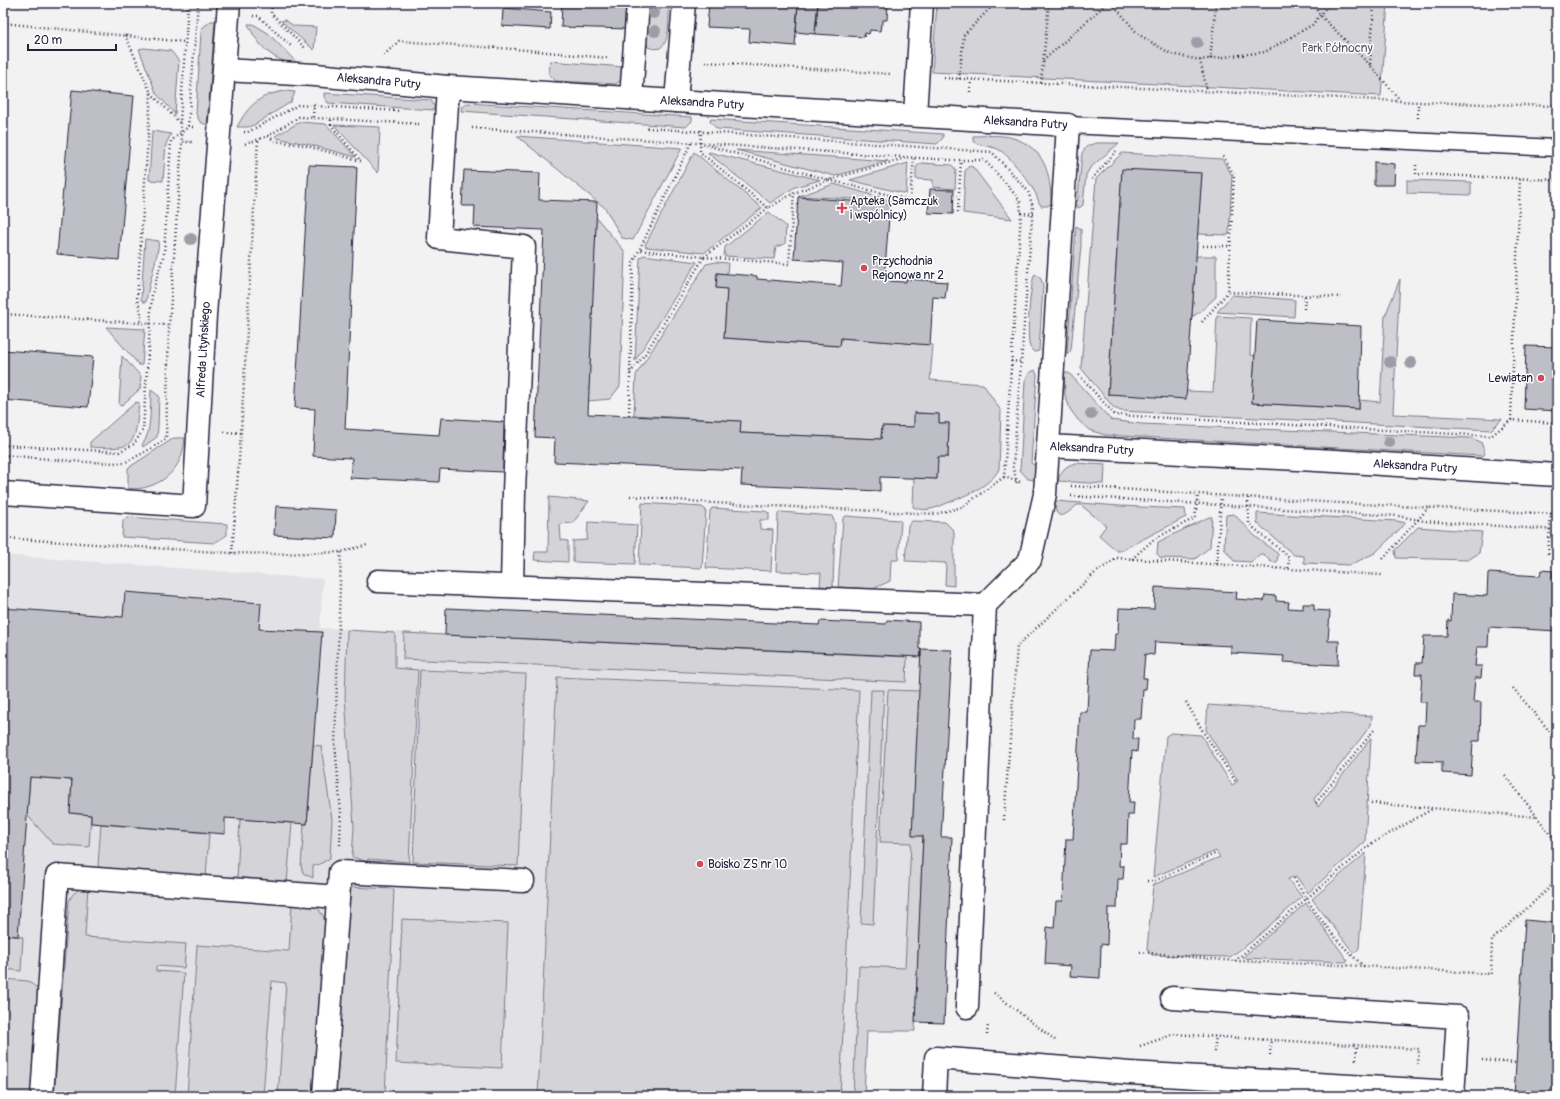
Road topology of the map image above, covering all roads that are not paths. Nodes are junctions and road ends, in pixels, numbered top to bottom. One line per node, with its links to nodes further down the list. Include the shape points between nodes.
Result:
1 (638, 3): 7 (street)
2 (684, 3): 8 (street)
3 (922, 3): 9 (street)
4 (228, 10): 5 (street, Alfreda Lityńskiego)
5 (224, 70): 6 (street, Aleksandra Putry); 14 (street, Alfreda Lityńskiego, via 205,315 194,506)
6 (448, 87): 7 (street, Aleksandra Putry); 16 (street, via 440,238 524,247)
7 (631, 98): 8 (street, Aleksandra Putry)
8 (676, 101): 9 (street, Aleksandra Putry)
9 (915, 115): 10 (street, Aleksandra Putry)
10 (1068, 125): 11 (lane); 12 (street, Aleksandra Putry)
11 (1557, 148)
12 (1048, 446): 13 (street, Aleksandra Putry); 17 (street, via 1045,489 1030,560)
13 (1557, 475)
14 (3, 493)
15 (378, 581): 16 (street)
16 (512, 586): 17 (street)
17 (985, 605): 21 (street)
18 (523, 881): 19 (street, via 340,872)
19 (338, 897): 23 (street, via 57,876); 24 (street)
20 (1172, 998): 22 (street, via 1458,1017)
21 (967, 1007)
22 (1453, 1094): 25 (street, via 936,1058)
23 (42, 1096)
24 (324, 1096)
25 (934, 1096)

